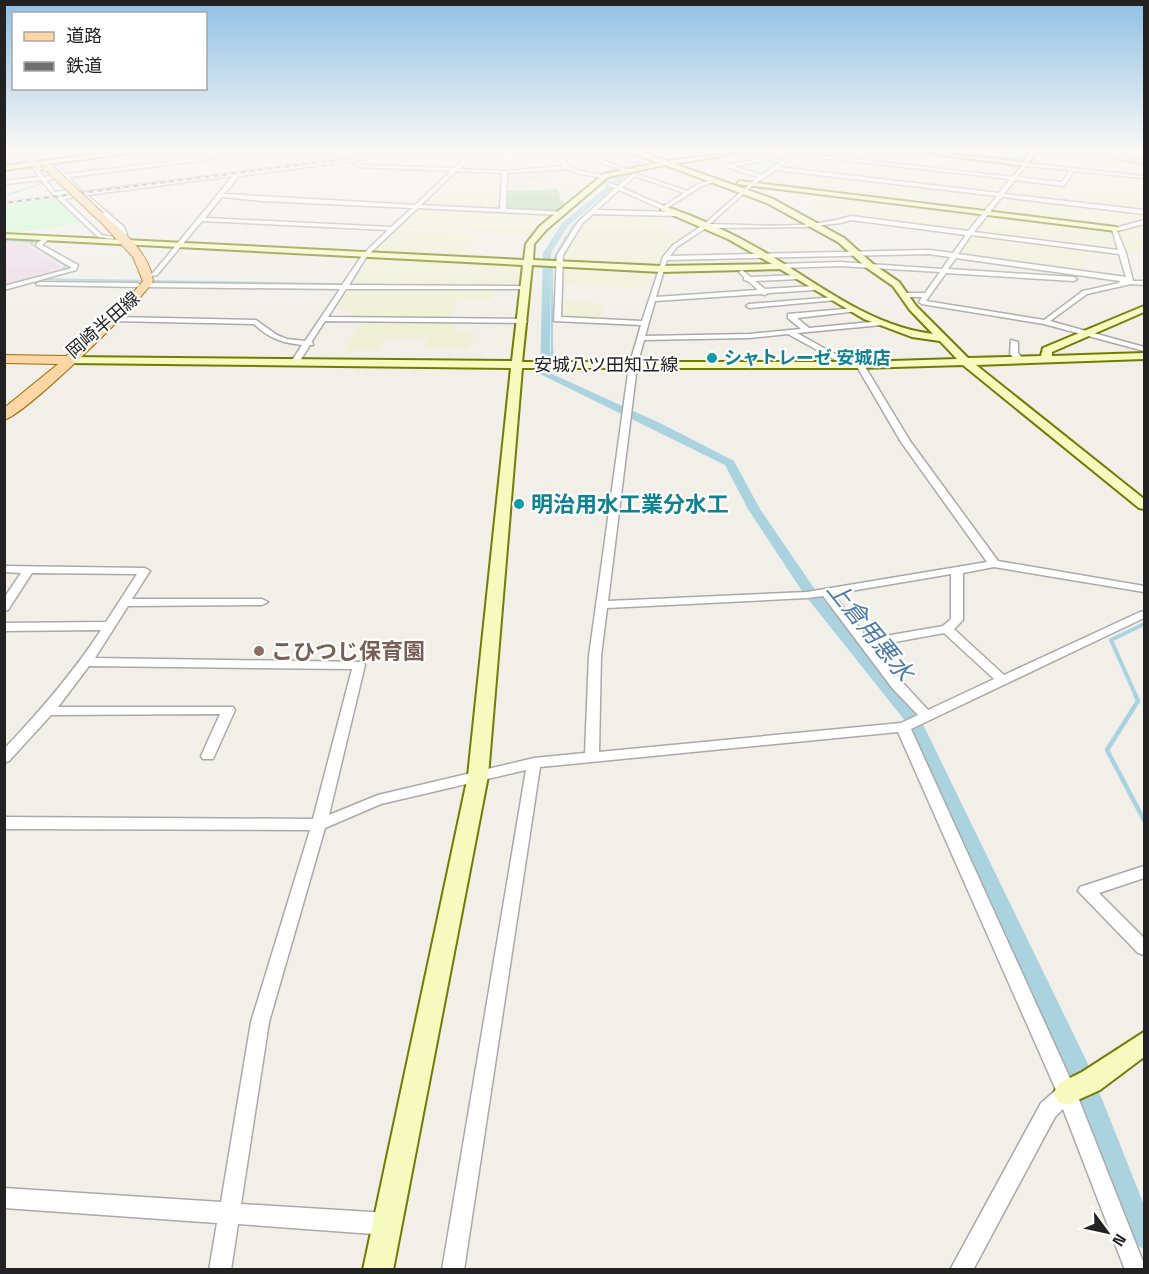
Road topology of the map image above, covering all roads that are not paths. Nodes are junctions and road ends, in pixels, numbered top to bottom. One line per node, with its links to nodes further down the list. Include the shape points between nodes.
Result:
1 (71, 208): 30 (street, via 100,236)
2 (88, 208): 30 (main road, 岡崎半田線)
3 (100, 208): 30 (street, via 122,228 124,235)
4 (210, 208): 21 (street)
5 (415, 208): 25 (street)
6 (459, 208): 15 (street)
7 (569, 208): 18 (street)
8 (594, 208): 16 (street)
9 (665, 208): 20 (street)
10 (725, 208): 24 (street)
11 (787, 208): 23 (street)
12 (943, 208): 19 (street)
13 (990, 208): 19 (street)
14 (1114, 208): 17 (street)
15 (503, 210): 18 (street)
16 (592, 212): 20 (street); 39 (street, via 570,238)
17 (1144, 212)
18 (561, 213): 38 (street, via 534,236 530,244)
19 (986, 213): 26 (street); 27 (street)
20 (677, 214): 24 (street)
21 (201, 219): 25 (street); 31 (street)
22 (1144, 222): 26 (street)
23 (816, 224): 24 (street); 27 (street, via 846,222 850,218); 33 (street)
24 (705, 226): 36 (street); 37 (street, via 686,237)
25 (393, 229): 34 (street)
26 (1116, 229): 32 (street)
27 (970, 233): 32 (street); 35 (street)
28 (4, 236): 29 (street)
29 (47, 238): 30 (street); 48 (street, via 38,244 76,267)
30 (118, 239): 31 (street); 46 (main road, 岡崎半田線)
31 (179, 245): 34 (street); 46 (street, via 155,274)
32 (1123, 253): 45 (street)
33 (857, 254): 35 (street); 36 (street); 41 (street)
34 (365, 255): 38 (street); 50 (street)
35 (956, 255): 43 (street); 45 (street)
36 (765, 256): 37 (street); 40 (street)
37 (665, 258): 42 (street)
38 (533, 263): 39 (street); 51 (street)
39 (557, 264): 42 (street); 67 (street, via 557,319)
40 (781, 266): 41 (street); 42 (street); 44 (street)
41 (870, 266): 43 (street); 54 (street, via 896,284)
42 (661, 269): 56 (street)
43 (946, 270): 45 (street); 55 (street)
44 (798, 277): 52 (street); 53 (street, via 744,276)
45 (1130, 281): 47 (street); 66 (street, via 1085,292)
46 (143, 282): 48 (street); 50 (street); 63 (main road, 岡崎半田線); 82 (main road, 岡崎半田線)
47 (1144, 283)
48 (20, 284): 49 (street)
49 (4, 288)
50 (345, 288): 51 (street); 64 (street)
51 (525, 288): 65 (street)
52 (815, 288): 53 (street); 57 (street)
53 (763, 291): 56 (street); 58 (street)
54 (903, 295): 55 (street); 73 (street)
55 (927, 295): 66 (street, via 922,302)
56 (652, 299): 67 (street)
57 (835, 299): 58 (street); 61 (street)
58 (777, 304): 59 (street); 62 (street)
59 (749, 306)
60 (1144, 309): 71 (street)
61 (856, 310): 62 (street); 68 (street)
62 (792, 316): 69 (street)
63 (117, 319): 77 (street, via 256,322 267,334 283,342); 82 (main road, 岡崎半田線)
64 (326, 319): 65 (street); 77 (street)
65 (524, 321): 86 (street)
66 (1046, 322): 71 (street)
67 (645, 323): 72 (street)
68 (882, 323): 69 (street); 73 (street, via 919,338)
69 (807, 330): 70 (street)
70 (789, 332): 72 (street); 87 (street)
71 (1090, 333): 75 (street); 81 (street, via 1047,350)
72 (640, 338): 88 (street)
73 (940, 338): 85 (street)
74 (1144, 338): 75 (street)
75 (1117, 340): 78 (street)
76 (1014, 342): 83 (street, via 1014,354)
77 (310, 343): 84 (street)
78 (1144, 349)
79 (1144, 356): 81 (street, 安城八ツ田知立線)
80 (4, 359): 82 (main road, 岡崎半田線)
81 (1046, 359): 83 (street, 安城八ツ田知立線)
82 (62, 360): 84 (street, 安城八ツ田知立線); 89 (main road); 90 (main road)
83 (1020, 360): 85 (street, 安城八ツ田知立線)
84 (295, 362): 86 (street, 安城八ツ田知立線)
85 (966, 362): 87 (street, 安城八ツ田知立線); 91 (street)
86 (518, 365): 88 (street, 安城八ツ田知立線); 116 (street)
87 (854, 365): 88 (street, 安城八ツ田知立線); 92 (street)
88 (633, 366): 100 (street)
89 (4, 404)
90 (4, 416)
91 (1144, 505)
92 (994, 564): 95 (street); 96 (street)
93 (4, 569): 94 (street)
94 (29, 569): 99 (street, via 145,571); 101 (street)
95 (957, 569): 97 (street); 105 (street, via 957,620)
96 (1144, 589)
97 (818, 593): 100 (street); 106 (street)
98 (262, 602): 99 (street)
99 (124, 603): 103 (street)
100 (602, 605): 113 (street, via 595,656)
101 (4, 609)
102 (1144, 614): 108 (street)
103 (109, 626): 104 (street); 107 (street)
104 (4, 627)
105 (947, 628): 106 (street); 108 (street)
106 (867, 643): 110 (street)
107 (86, 662): 109 (street); 118 (street, via 359,665)
108 (1003, 681): 110 (street)
109 (48, 711): 112 (street, via 228,710); 114 (street)
110 (923, 719): 111 (street)
111 (903, 727): 113 (street); 122 (street)
112 (208, 756)
113 (592, 757): 115 (street)
114 (4, 758)
115 (534, 763): 116 (street); 128 (street)
116 (477, 776): 118 (street, via 378,800); 125 (street)
117 (4, 823): 118 (street)
118 (319, 825): 124 (street, via 260,1022)
119 (1144, 872): 120 (street, via 1086,891)
120 (1144, 948)
121 (1144, 1043): 122 (street, via 1091,1081)
122 (1067, 1093): 129 (street, via 1048,1110); 130 (street)
123 (4, 1198): 124 (street)
124 (230, 1215): 125 (street); 126 (street)
125 (388, 1224): 127 (street)
126 (220, 1269)
127 (378, 1269)
128 (453, 1269)
129 (961, 1269)
130 (1136, 1269)

